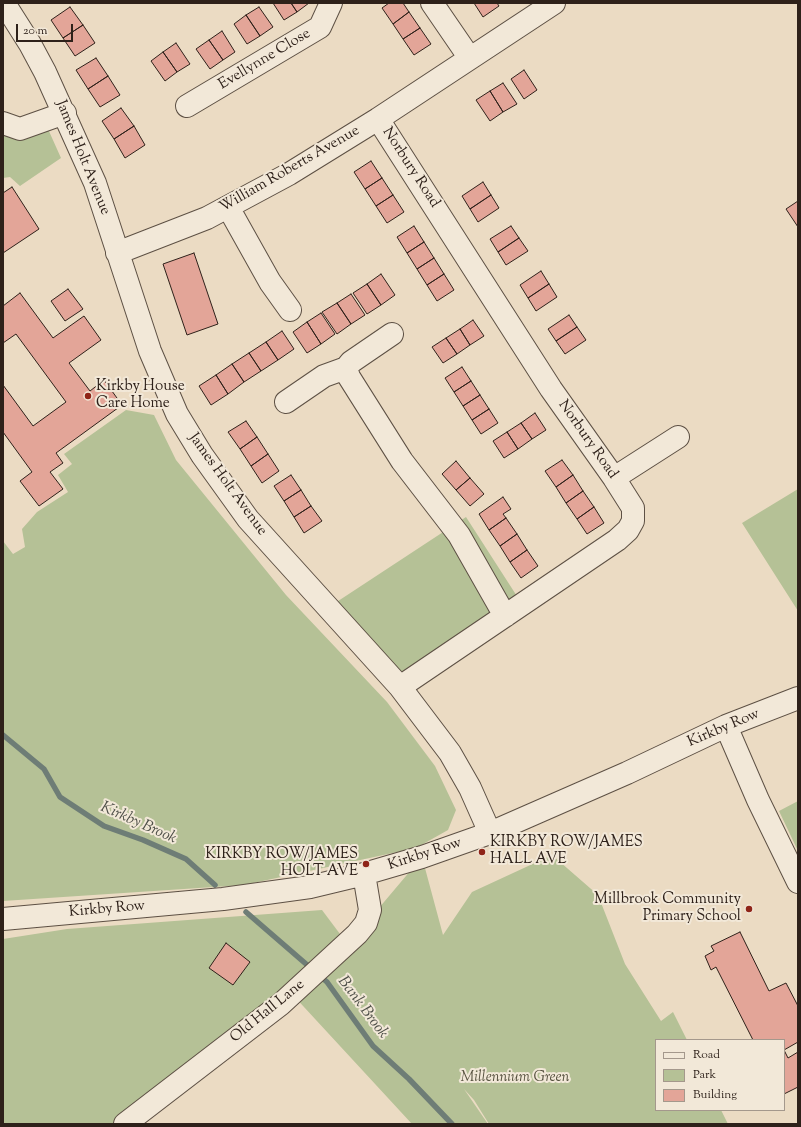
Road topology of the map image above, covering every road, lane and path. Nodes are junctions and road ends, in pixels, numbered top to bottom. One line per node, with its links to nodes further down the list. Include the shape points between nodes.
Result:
1 (4, 3): 7 (street, James Holt Avenue, via 30,44)
2 (331, 3): 6 (street, Evellynne Close, via 320,27)
3 (432, 3): 5 (street)
4 (554, 3): 5 (street, William Roberts Avenue)
5 (469, 58): 8 (street, William Roberts Avenue)
6 (187, 106)
7 (65, 113): 9 (street, via 20,129); 11 (street, James Holt Avenue, via 95,182)
8 (378, 120): 10 (street, William Roberts Avenue, via 289,174); 17 (street, Norbury Road, via 551,389)
9 (3, 123)
10 (228, 207): 11 (street, William Roberts Avenue, via 207,218); 12 (street, via 270,282)
11 (117, 253): 19 (street, James Holt Avenue, via 150,351 177,414 202,455 248,518)
12 (290, 310)
13 (392, 334): 14 (street)
14 (346, 368): 15 (street, via 324,376); 18 (street, via 349,377 402,461 459,535)
15 (286, 402)
16 (678, 437): 17 (street)
17 (614, 478): 18 (street, Norbury Road, via 633,508 628,530)
18 (505, 616): 19 (street, Norbury Road)
19 (400, 687): 22 (street, James Holt Avenue, via 450,753 470,788)
20 (798, 698): 21 (street, Kirkby Row)
21 (726, 726): 22 (street, Kirkby Row); 24 (street)
22 (490, 833): 23 (street, Kirkby Row)
23 (364, 874): 25 (street, Kirkby Row, via 310,887 222,899); 26 (street, Old Hall Lane, via 370,910 366,923 341,950 280,1004)
24 (798, 882)
25 (3, 920)
26 (125, 1124)

